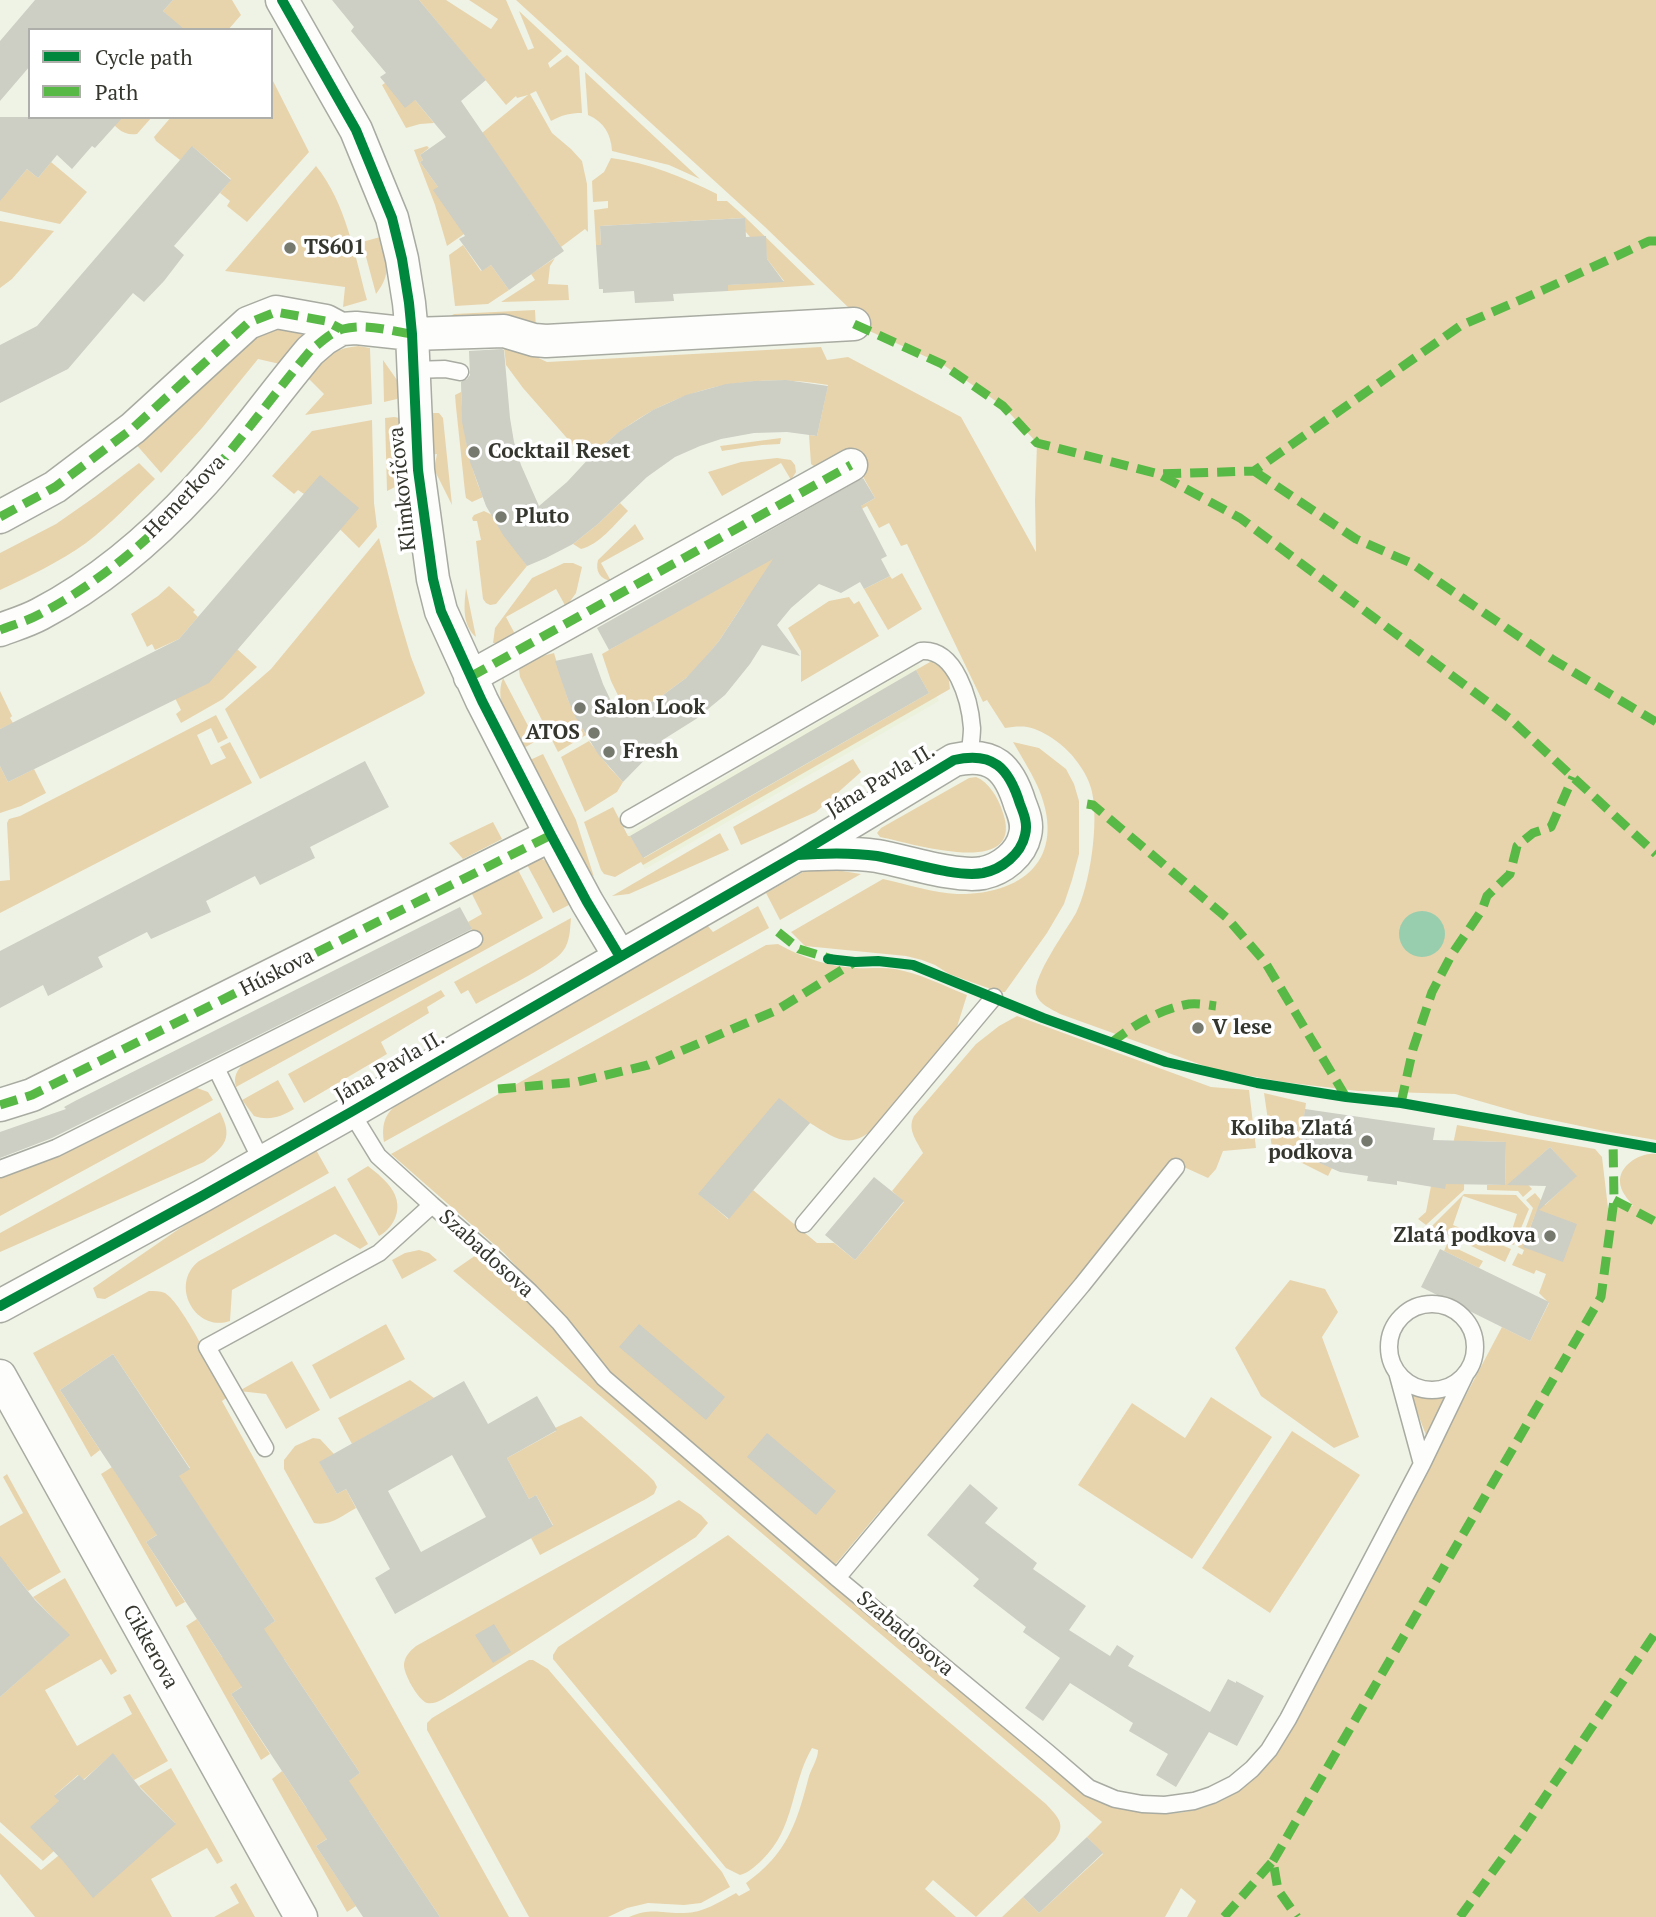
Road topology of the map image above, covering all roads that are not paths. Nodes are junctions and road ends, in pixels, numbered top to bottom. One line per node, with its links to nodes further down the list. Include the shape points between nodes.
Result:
1 (282, 0): 4 (street, Klimkovičova, via 356,130 392,218)
2 (854, 324): 4 (street, via 546,341 504,331)
3 (341, 329): 4 (street); 8 (street, via 326,321 276,312 257,318 133,428 55,486); 9 (street, Hemerkova, via 310,351 201,485 154,532 64,601)
4 (412, 334): 5 (street, Klimkovičova)
5 (413, 370): 6 (lane); 10 (street, Klimkovičova, via 418,474 433,579 441,611)
6 (460, 372)
7 (851, 465): 10 (street)
8 (0, 517)
9 (0, 630)
10 (471, 677): 13 (street, Klimkovičova)
11 (970, 756): 12 (lane, via 971,720 962,686 941,654 921,651); 14 (street, Jána Pavla II., via 941,766); 14 (street, Jána Pavla II., via 1001,767 1010,776 1026,819 1021,847 999,868 966,874 843,852)
12 (629, 819)
13 (551, 835): 16 (street, Klimkovičova); 19 (street, Húskova, via 32,1095)
14 (797, 855): 16 (street, Jána Pavla II.)
15 (474, 939): 18 (lane)
16 (620, 957): 20 (street, Jána Pavla II.)
17 (994, 998): 25 (lane)
18 (216, 1068): 21 (lane); 23 (lane, via 56,1148)
19 (0, 1104)
20 (351, 1112): 21 (street, Jána Pavla II.); 24 (lane, Szabadosova, via 378,1156)
21 (262, 1162): 26 (street, Jána Pavla II.)
22 (1176, 1167): 32 (lane)
23 (0, 1169)
24 (432, 1205): 30 (lane, via 379,1252 208,1347); 32 (lane, Szabadosova, via 530,1292 604,1378)
25 (804, 1224)
26 (0, 1306)
27 (1396, 1370): 28 (lane, via 1405,1380 1430,1390 1455,1383); 28 (lane, via 1389,1347 1391,1334 1405,1314 1429,1304 1456,1311 1473,1333 1473,1361); 31 (lane)
28 (1466, 1373): 31 (lane, Szabadosova)
29 (0, 1376): 33 (street, Cikkerova)
30 (265, 1448)
31 (1422, 1464): 32 (lane, Szabadosova, via 1269,1750 1234,1784 1194,1801 1142,1804 1089,1788)
32 (837, 1578)
33 (301, 1917)

